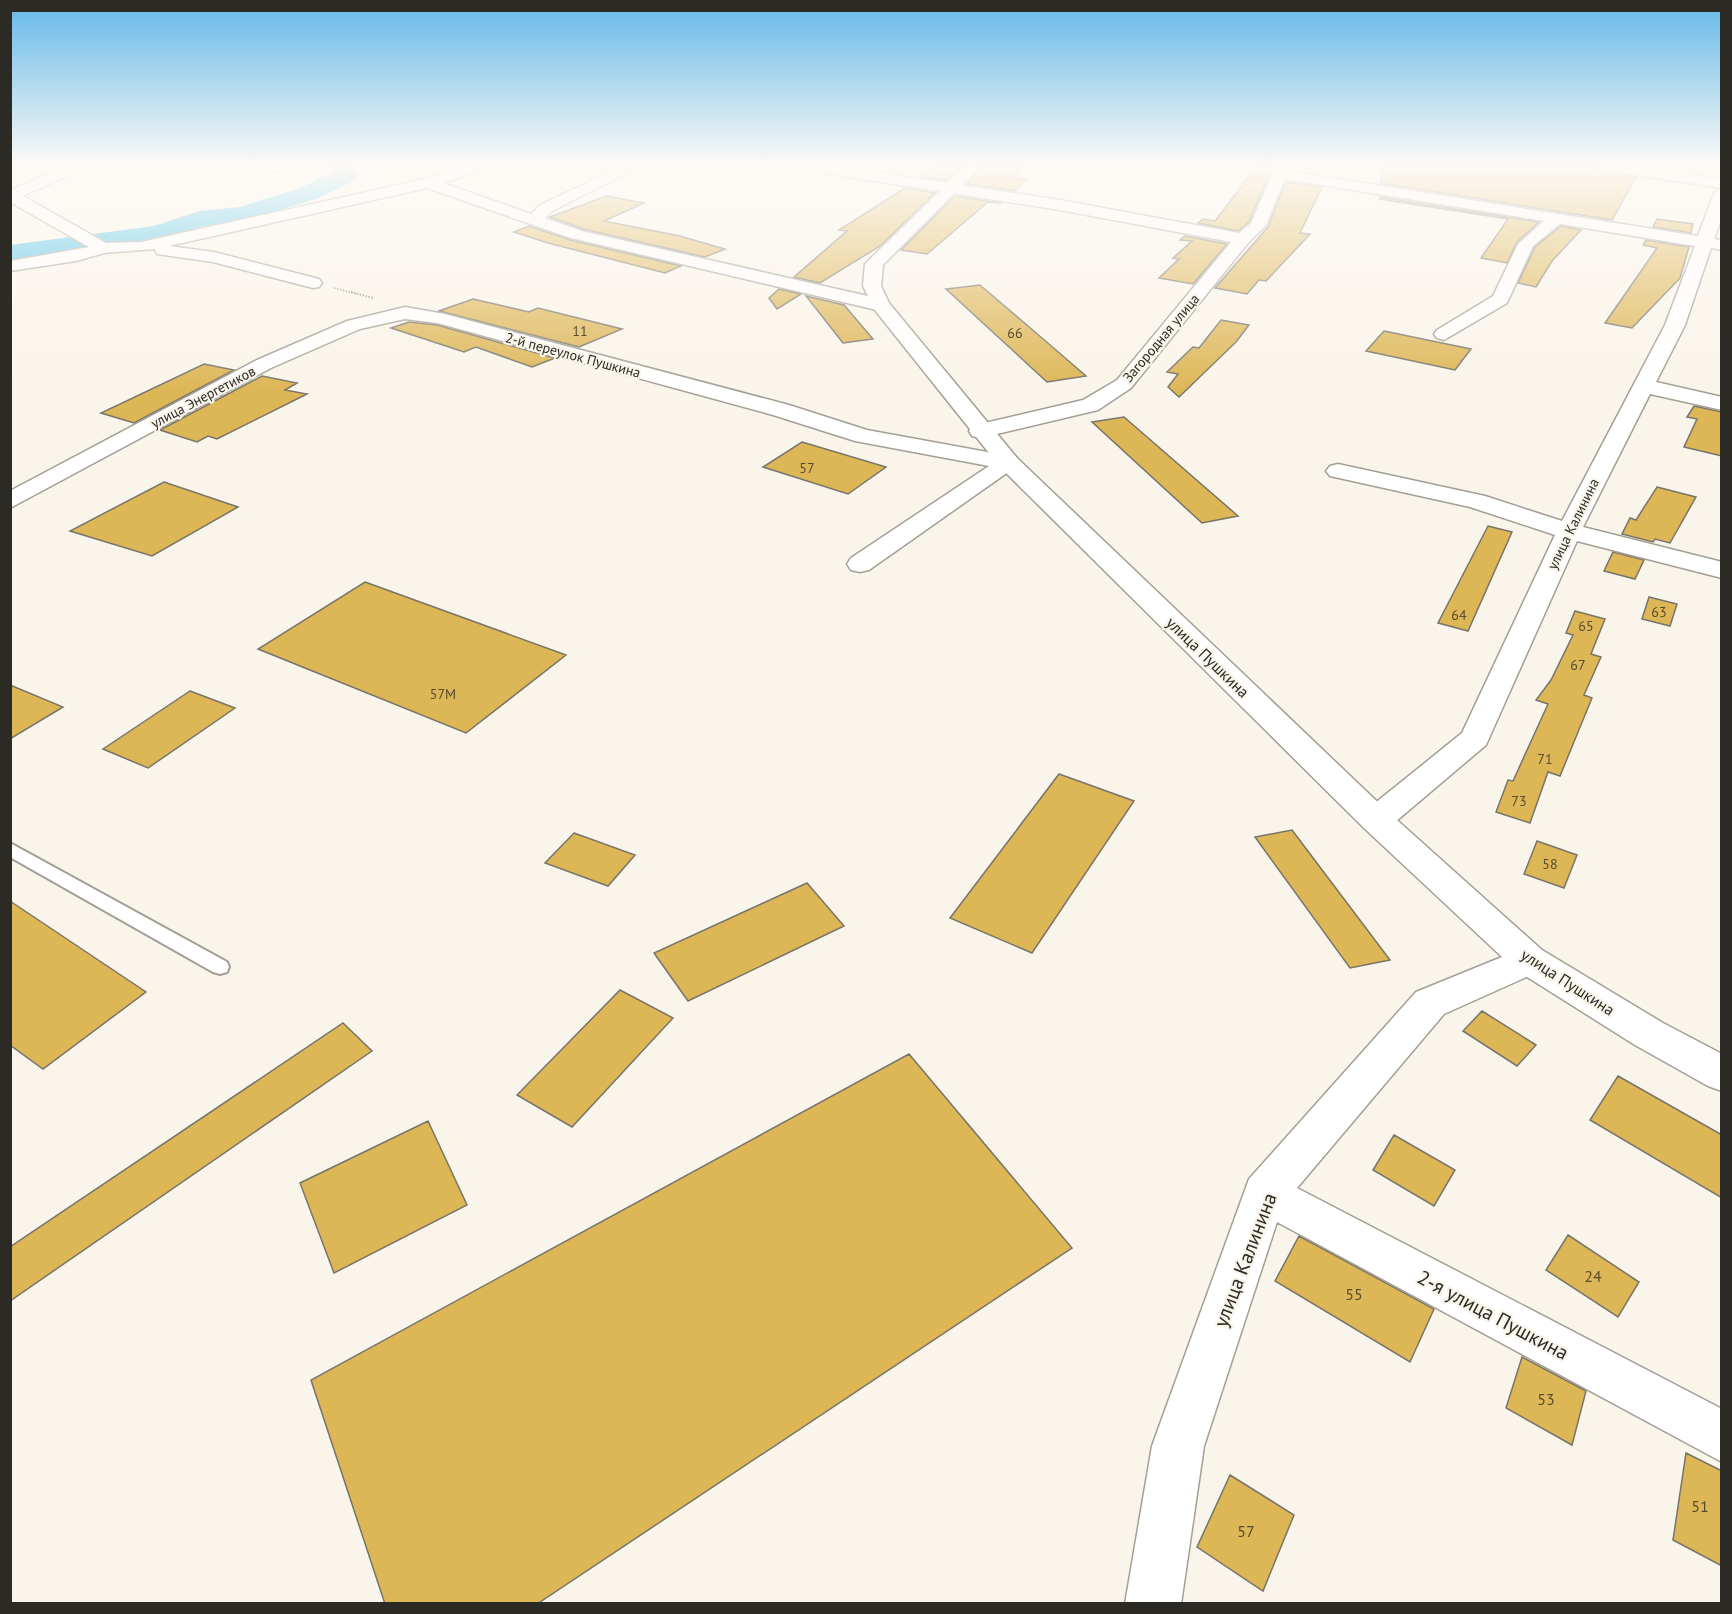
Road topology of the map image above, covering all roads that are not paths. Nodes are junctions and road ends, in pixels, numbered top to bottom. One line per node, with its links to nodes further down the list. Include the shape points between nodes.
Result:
1 (93, 241): 9 (street)
2 (170, 241): 10 (street)
3 (604, 241): 13 (street)
4 (897, 241): 13 (street, улица Пушкина, via 874,264 872,286)
5 (1240, 241): 18 (street, Загородная улица, via 1124,384 1090,405)
6 (1529, 241): 15 (street, via 1501,299)
7 (1696, 241): 8 (street)
8 (1713, 244): 16 (street, улица Калинина)
9 (103, 248): 10 (street); 11 (street)
10 (141, 248): 12 (street, via 214,257)
11 (10, 266)
12 (313, 283)
13 (881, 305): 18 (street, улица Пушкина)
14 (405, 313): 19 (street, 2-й переулок Пушкина, via 438,318 863,436); 21 (street, улица Энергетиков, via 354,325 264,364)
15 (1444, 334)
16 (1644, 386): 17 (street); 22 (street, улица Калинина)
17 (1722, 404)
18 (980, 431): 19 (street, улица Пушкина)
19 (1009, 463): 23 (street); 25 (street, улица Пушкина)
20 (1338, 471): 22 (street, via 1476,501)
21 (10, 501)
22 (1569, 531): 24 (street); 25 (street, улица Калинина, via 1475,738)
23 (860, 564)
24 (1722, 570)
25 (1376, 820): 27 (street, улица Пушкина)
26 (10, 849): 28 (lane)
27 (1529, 960): 29 (street, улица Пушкина); 30 (street, улица Калинина, via 1430,1003)
28 (220, 967)
29 (1722, 1074)
30 (1265, 1193): 31 (street, 2-я улица Пушкина); 32 (street, улица Калинина, via 1178,1446)
31 (1722, 1437)
32 (1153, 1604)

